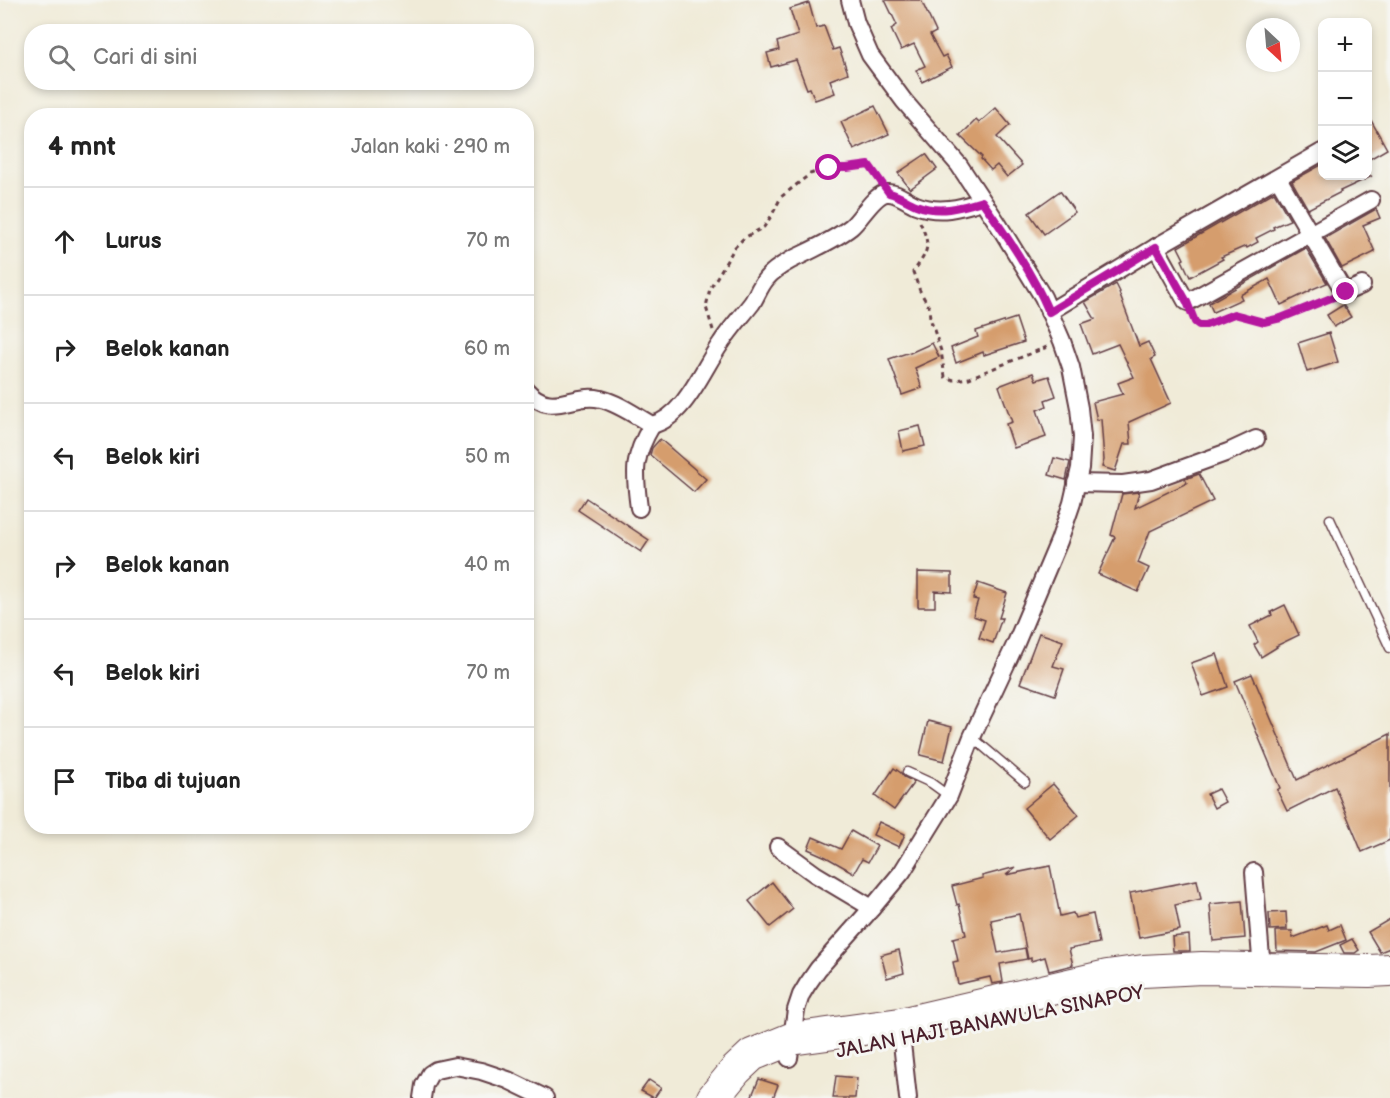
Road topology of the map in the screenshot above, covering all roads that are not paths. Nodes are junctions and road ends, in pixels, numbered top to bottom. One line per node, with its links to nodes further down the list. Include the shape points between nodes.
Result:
1 (850, 0): 5 (street, via 870,55 959,165)
2 (1318, 155): 3 (street)
3 (1278, 178): 6 (street); 7 (street)
4 (1371, 200): 6 (street)
5 (982, 201): 9 (street); 11 (street, via 947,210 931,209 889,193 879,195 851,227 766,279 687,397 671,415)
6 (1311, 234): 7 (street, via 1187,302); 8 (street, via 1341,288 1345,292)
7 (1156, 247): 9 (street)
8 (1362, 285)
9 (1049, 312): 13 (street, via 1071,367 1080,418)
10 (534, 397): 11 (street, via 553,404 580,398 603,399)
11 (652, 424): 14 (street, via 636,464)
12 (1256, 439): 13 (street, via 1151,480)
13 (1077, 483): 17 (street, via 1059,541)
14 (639, 508)
15 (1330, 519): 16 (lane)
16 (1390, 648)
17 (972, 737): 19 (lane); 20 (street)
18 (907, 772): 20 (lane)
19 (1025, 782)
20 (949, 796): 23 (street, via 907,864)
21 (778, 847): 23 (street)
22 (1254, 872): 24 (street)
23 (872, 908): 28 (street, via 818,969)
24 (1262, 970): 25 (highway, JALAN HAJI BANAWULA SINAPOY); 28 (highway, JALAN HAJI BANAWULA SINAPOY, via 1202,968 1107,976)
25 (1390, 970)
26 (1390, 991): 27 (highway, JALAN HAJI BANAWULA SINAPOY, via 1148,991 1035,1010)
27 (902, 1043): 28 (highway, JALAN HAJI BANAWULA SINAPOY); 32 (street)
28 (770, 1056): 31 (highway)
29 (422, 1098): 30 (street, via 430,1074 455,1066 508,1080)
30 (545, 1098)
31 (713, 1098)
32 (908, 1098)

